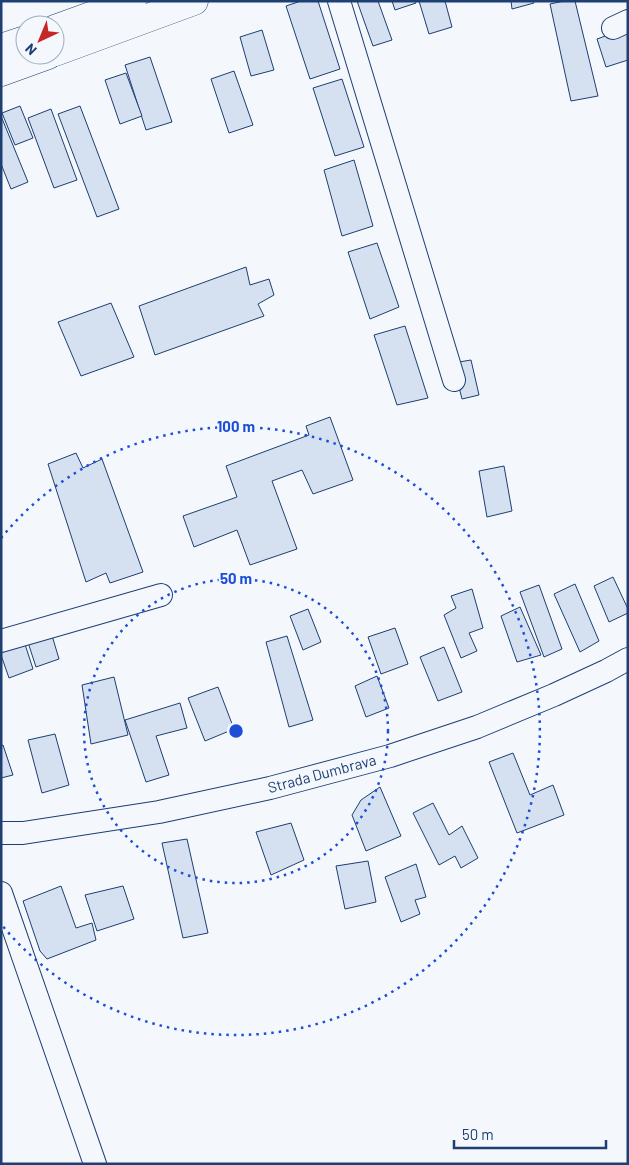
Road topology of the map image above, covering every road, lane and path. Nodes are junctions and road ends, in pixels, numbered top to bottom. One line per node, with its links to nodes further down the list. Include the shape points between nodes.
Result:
1 (132, 1): 4 (main road)
2 (194, 1): 7 (main road)
3 (339, 1): 10 (street)
4 (65, 25)
5 (15, 43): 6 (main road)
6 (1, 48)
7 (65, 48)
8 (20, 65): 9 (main road)
9 (1, 72)
10 (454, 380)
11 (161, 595): 12 (street)
12 (1, 642)
13 (628, 659): 14 (street, Strada Dumbrava, via 546,699 390,756 270,788 159,812 23,833)
14 (1, 833)
15 (1, 893): 16 (street)
16 (95, 1164)

